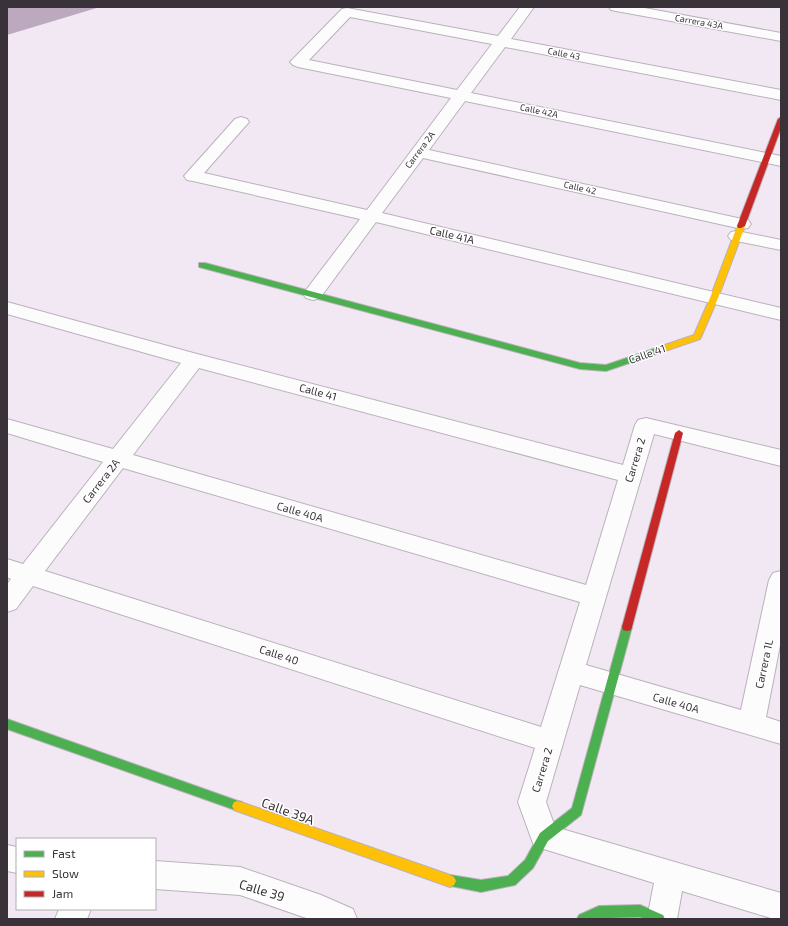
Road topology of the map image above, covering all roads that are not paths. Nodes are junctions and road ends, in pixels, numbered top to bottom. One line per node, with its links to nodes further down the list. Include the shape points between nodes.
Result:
1 (527, 7): 4 (street, Carrera 2A)
2 (616, 7): 3 (street, Carrera 43A)
3 (781, 37)
4 (501, 42): 5 (street, Calle 43, via 347,12); 6 (street, Calle 43); 7 (street, Carrera 2A)
5 (298, 62): 7 (street, Calle 42A)
6 (781, 95)
7 (461, 96): 10 (street, Carrera 2A); 11 (street, Calle 42A)
8 (781, 119): 11 (street)
9 (241, 122): 12 (street, Calle 41A, via 193,176)
10 (418, 152): 12 (street, Carrera 2A); 13 (street, Calle 42)
11 (774, 159): 13 (street)
12 (371, 216): 16 (street, Carrera 2A); 17 (street, Calle 41A)
13 (740, 230): 14 (street, Calle 42); 17 (street)
14 (781, 245)
15 (202, 265): 16 (street, Calle 41)
16 (313, 294): 17 (street, Calle 41, via 580,366 606,368 697,337)
17 (714, 298): 19 (street, Calle 41A)
18 (7, 308): 20 (street, Calle 41)
19 (781, 314)
20 (194, 360): 24 (street, Carrera 2A); 25 (street, Calle 41)
21 (7, 426): 24 (street, Calle 40A)
22 (679, 433): 23 (street); 25 (street, Carrera 2, via 646,425); 31 (street)
23 (781, 458)
24 (117, 459): 26 (street, Carrera 2A); 28 (street, Calle 40A)
25 (630, 475): 28 (street, Carrera 2)
26 (18, 571): 29 (street, Carrera 2A); 35 (street, Calle 40)
27 (781, 580): 33 (street, Carrera 1L)
28 (594, 597): 30 (street, Carrera 2)
29 (7, 602)
30 (572, 672): 31 (street, Calle 40A); 35 (street, Carrera 2)
31 (611, 684): 33 (street, Calle 40A); 36 (street, via 577,811)
32 (7, 724): 36 (street, Calle 39A, via 444,880 481,886 511,882 529,864)
33 (751, 724): 34 (street, Calle 40A)
34 (781, 733)
35 (551, 742): 36 (street, Carrera 2, via 532,802)
36 (544, 837): 38 (street)
37 (156, 875): 41 (street, Calle 39, via 240,881)
38 (670, 875): 39 (street); 45 (street)
39 (781, 907)
40 (75, 910): 42 (street)
41 (326, 916)
42 (70, 919)
43 (583, 919): 44 (street, via 599,912 640,911)
44 (659, 919)
45 (662, 919)

